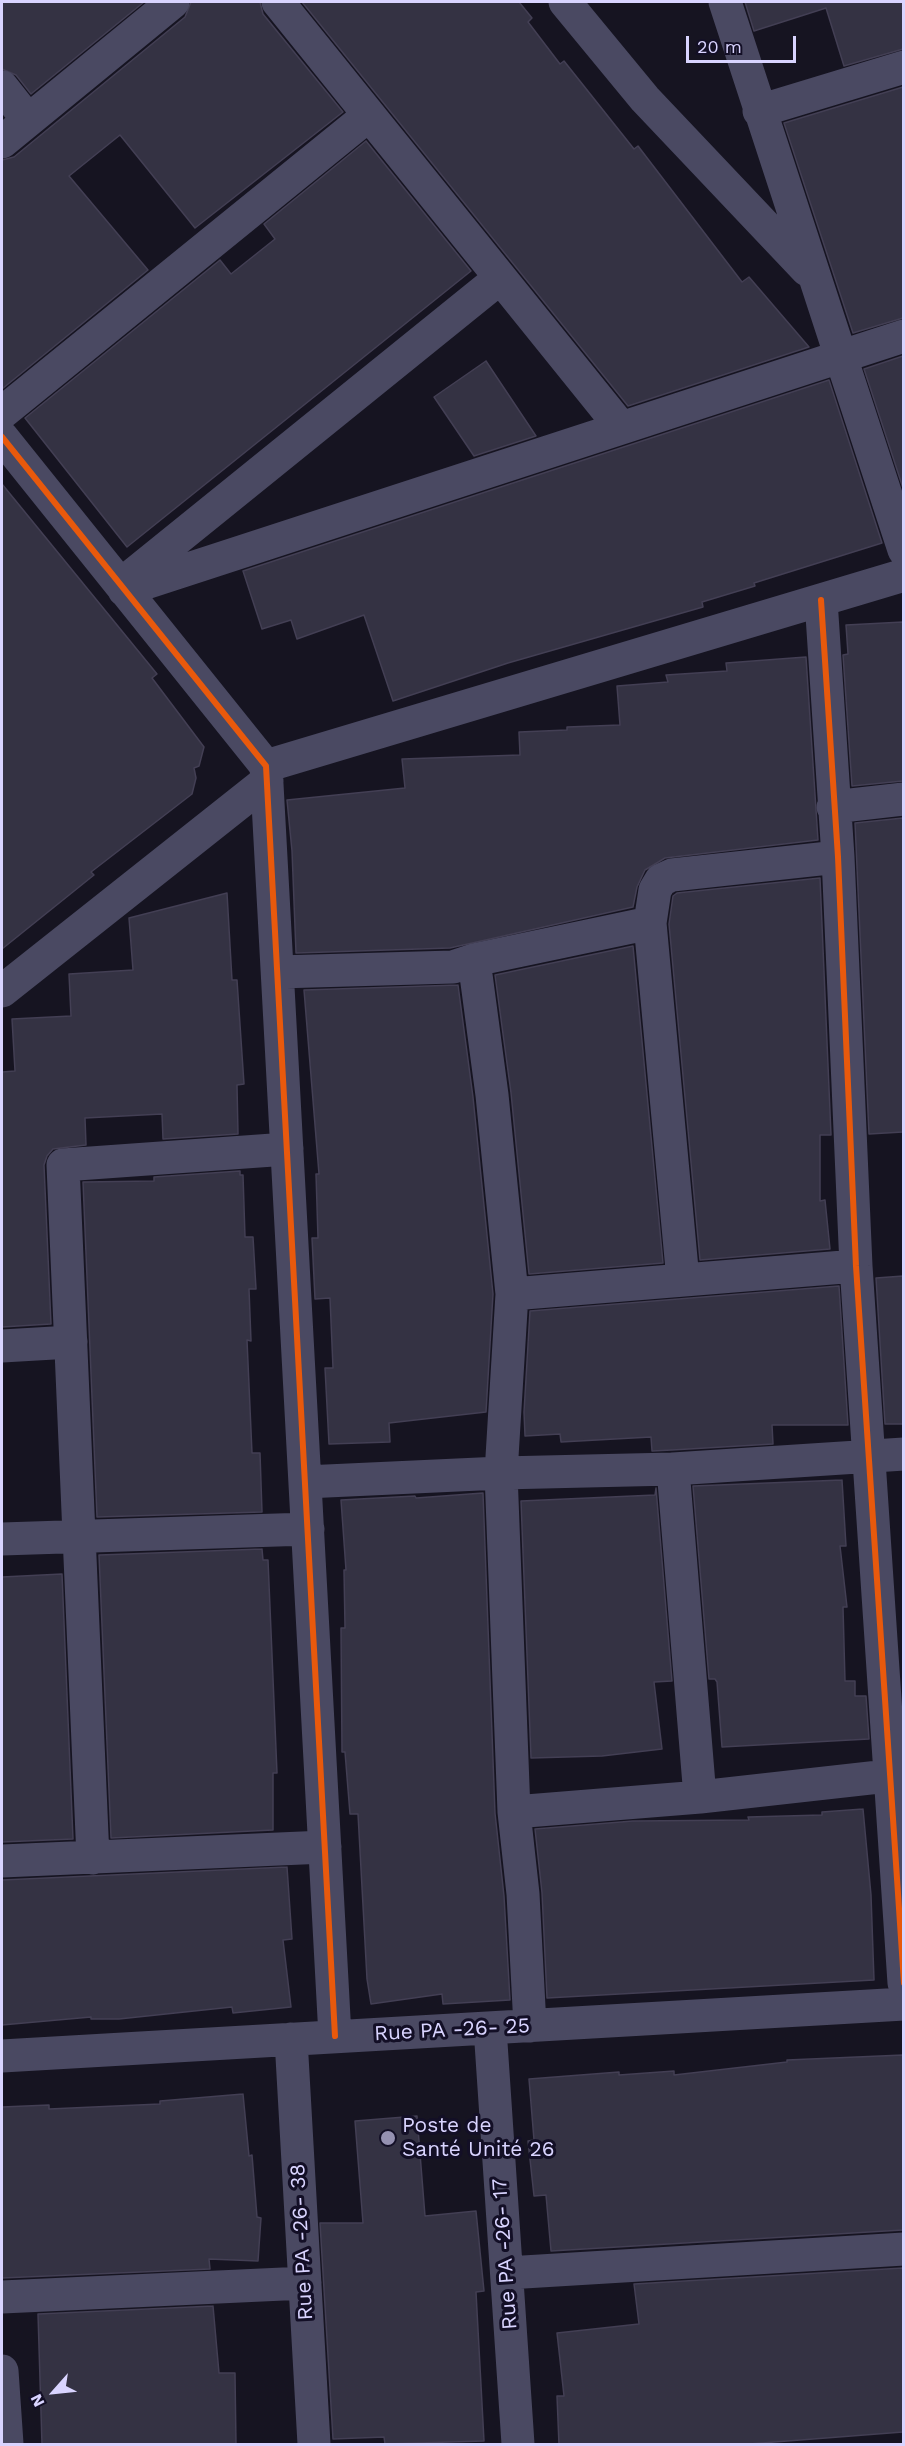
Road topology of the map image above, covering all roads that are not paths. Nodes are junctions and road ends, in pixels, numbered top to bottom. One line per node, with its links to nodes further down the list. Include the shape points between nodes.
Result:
1 (173, 2): 9 (street)
2 (278, 2): 8 (street)
3 (565, 2): 11 (street, via 645,99)
4 (725, 2): 7 (street)
5 (903, 67): 7 (street)
6 (2, 87): 9 (street)
7 (759, 111): 11 (street)
8 (369, 115): 12 (street); 15 (street)
9 (28, 120): 10 (street)
10 (2, 142)
11 (813, 275): 14 (street)
12 (500, 278): 16 (street); 20 (street)
13 (903, 336): 14 (street)
14 (838, 356): 16 (street); 18 (street)
15 (2, 413)
16 (620, 426): 20 (street)
17 (2, 437): 20 (street)
18 (903, 550)
19 (903, 575): 21 (street)
20 (123, 588): 22 (street)
21 (821, 600): 22 (street); 24 (street)
22 (267, 773): 28 (street); 29 (street)
23 (903, 799): 24 (street)
24 (833, 807): 25 (street)
25 (838, 857): 26 (street, via 672,875 655,890); 31 (street)
26 (650, 923): 27 (street); 32 (street)
27 (474, 960): 28 (street, via 453,967); 33 (street)
28 (278, 972): 30 (street)
29 (2, 992)
30 (287, 1149): 34 (street, via 63,1165); 40 (street)
31 (856, 1266): 32 (street); 37 (street)
32 (683, 1280): 33 (street)
33 (512, 1294): 39 (street)
34 (71, 1342): 35 (street); 42 (street)
35 (2, 1346)
36 (903, 1454): 37 (street)
37 (870, 1456): 38 (street); 44 (street)
38 (673, 1469): 39 (street); 45 (street)
39 (501, 1473): 40 (street); 46 (street)
40 (305, 1482): 41 (street)
41 (308, 1529): 42 (street); 47 (street)
42 (79, 1536): 43 (street); 48 (street)
43 (2, 1539)
44 (888, 1776): 45 (street); 50 (street)
45 (700, 1797): 46 (street)
46 (514, 1812): 52 (street)
47 (325, 1847): 48 (street); 54 (street)
48 (93, 1857): 49 (street)
49 (2, 1862)
50 (903, 1983)
51 (903, 2004): 52 (street, Rue PA -26- 25)
52 (530, 2026): 53 (street, Rue PA -26- 25)
53 (490, 2028): 54 (street, Rue PA -26- 25); 58 (street, Rue PA -26- 17)
54 (335, 2036): 55 (street, Rue PA -26- 25)
55 (291, 2039): 56 (street, Rue PA -26- 25); 59 (street, Rue PA -26- 38)
56 (2, 2056)
57 (903, 2249): 58 (street)
58 (507, 2273): 64 (street, Rue PA -26- 17)
59 (305, 2283): 60 (street); 63 (street, Rue PA -26- 38)
60 (2, 2297)
61 (2, 2371): 62 (street)
62 (7, 2445)
63 (314, 2445)
64 (518, 2445)

